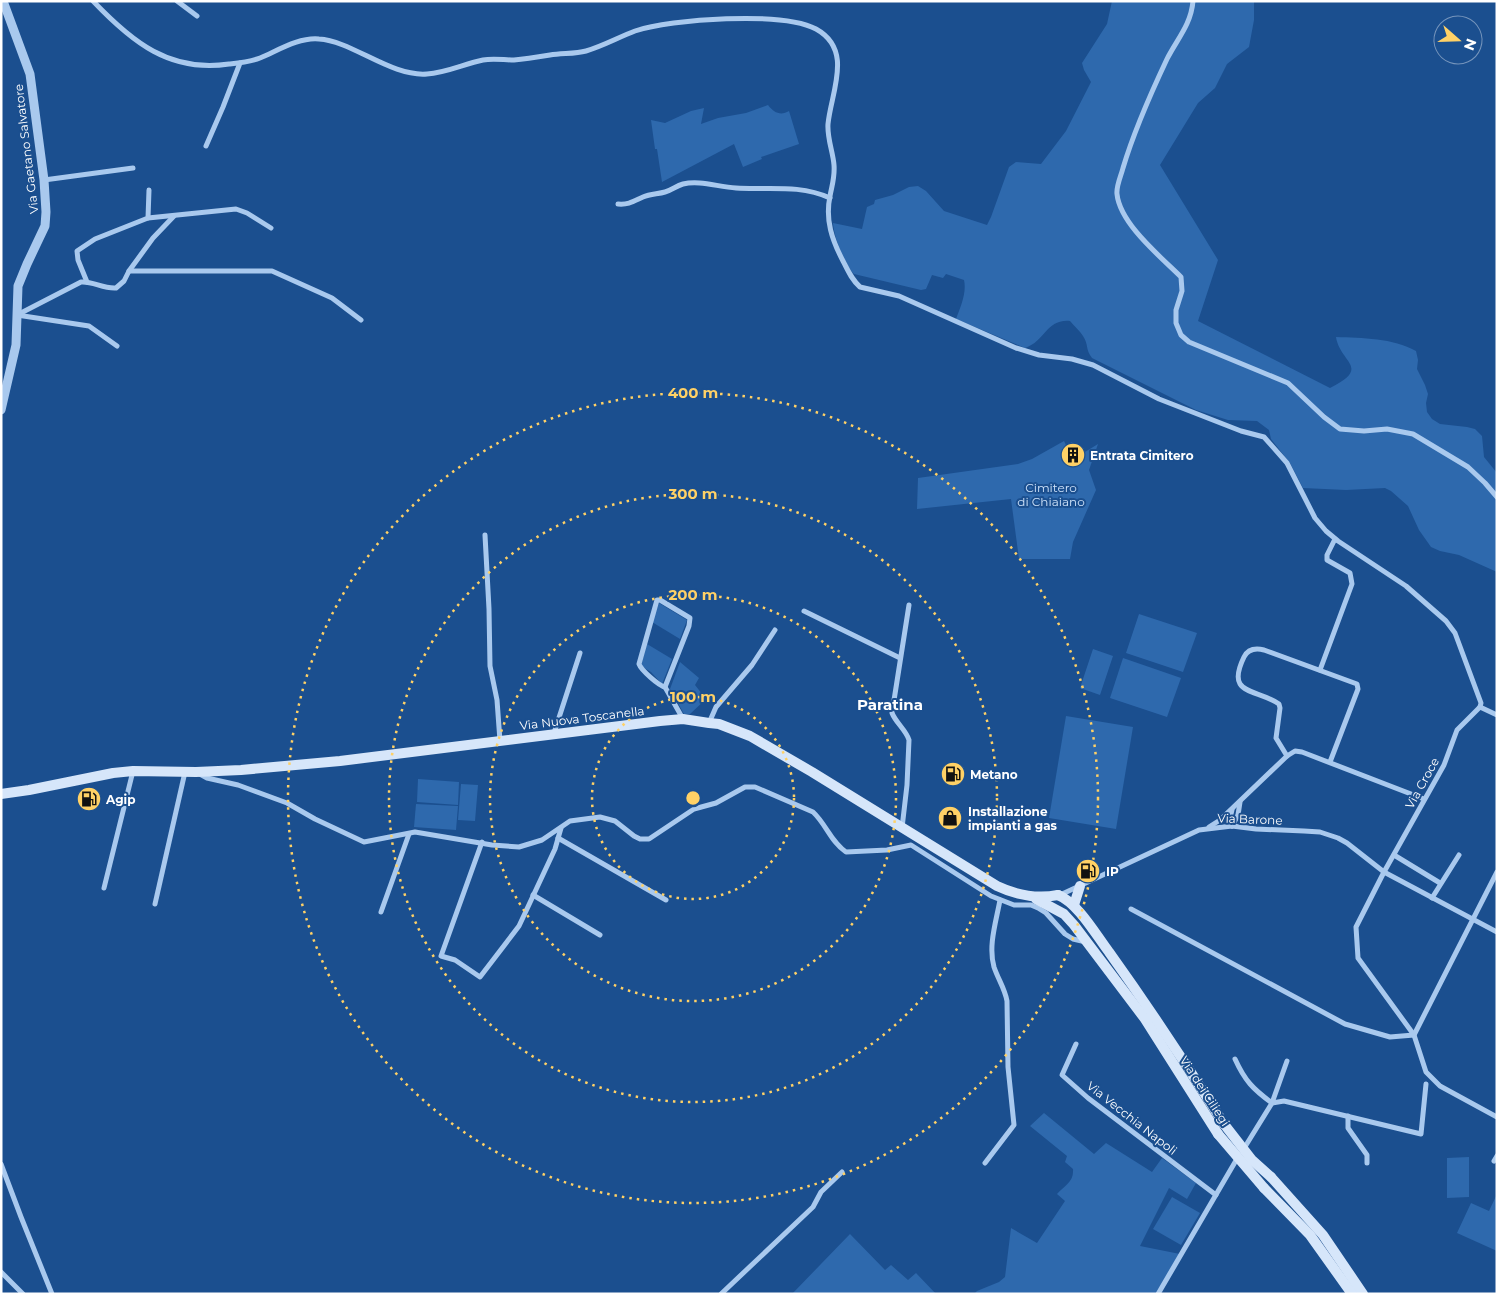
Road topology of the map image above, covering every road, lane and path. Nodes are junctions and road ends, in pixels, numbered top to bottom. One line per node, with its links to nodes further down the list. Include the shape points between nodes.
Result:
1 (2, 1): 9 (street, Via Gaetano Salvatore, via 30,74)
2 (94, 1): 6 (street, via 139,42 166,58 196,66)
3 (177, 1): 5 (street)
4 (1193, 1): 22 (street, via 1186,28 1146,104 1124,163 1117,194 1136,232 1181,277 1182,291 1176,310 1176,324 1181,335 1188,342 1288,383 1340,429 1364,431 1387,428 1413,434 1468,467)
5 (197, 16)
6 (240, 63): 7 (street); 11 (street, via 307,39 319,38 398,69 425,75 484,60 584,52 636,31 680,23 783,19 815,28 836,52 837,77 828,124 834,164)
7 (206, 146)
8 (133, 168): 9 (street)
9 (44, 180): 18 (street, Via Gaetano Salvatore, via 45,226 20,280)
10 (149, 190): 14 (street)
11 (830, 198): 12 (street, via 799,189 738,188 697,183 676,186 632,203); 24 (street, via 831,237 860,287 898,296 1031,353 1093,365 1159,399 1240,431 1264,437 1286,463 1315,518)
12 (618, 204)
13 (174, 216): 14 (street); 15 (street, via 236,210); 16 (street)
14 (148, 218): 17 (street, via 95,239 79,249 76,254)
15 (271, 228)
16 (129, 271): 17 (street, via 124,282 116,288); 19 (street, via 272,271 332,298)
17 (87, 282): 18 (street)
18 (16, 315): 20 (street, via 89,326); 21 (street, Via Gaetano Salvatore, via 16,345)
19 (361, 320)
20 (117, 346)
21 (1, 410)
22 (1497, 497)
23 (485, 535): 37 (street, via 490,666)
24 (1335, 539): 30 (street, via 1327,560 1350,573 1352,584); 32 (street, via 1406,586 1446,621 1470,673)
25 (909, 605): 29 (street)
26 (804, 611): 29 (street)
27 (775, 630): 35 (street, via 752,665 716,707)
28 (580, 653): 36 (street)
29 (900, 658): 52 (street, via 892,713 909,740 908,785)
30 (1320, 670): 38 (street, via 1259,649 1247,652 1240,665 1237,676 1240,685 1279,704 1276,738); 39 (street, via 1358,687)
31 (666, 688): 31 (street, via 639,664 657,600 690,618); 34 (street)
32 (1480, 708): 33 (street); 44 (street, Via Croce, via 1457,730 1446,761)
33 (1497, 715)
34 (683, 719): 35 (main road, Via Nuova Toscanella); 36 (main road, Via Nuova Toscanella)
35 (709, 723): 52 (main road, Via Nuova Toscanella, via 734,729 762,742)
36 (554, 734): 37 (main road, Via Nuova Toscanella)
37 (500, 741): 42 (main road, Via Nuova Toscanella, via 340,760)
38 (1287, 756): 39 (street, via 1300,751); 45 (street)
39 (1330, 762): 44 (street)
40 (133, 771): 41 (main road, Via Nuova Toscanella); 43 (main road, Via Nuova Toscanella); 62 (street)
41 (185, 772): 42 (main road, Via Nuova Toscanella); 70 (street)
42 (196, 772): 53 (street, via 287,803 364,842)
43 (1, 794)
44 (1424, 799): 56 (street, Via Croce)
45 (1240, 802): 46 (street); 47 (street)
46 (1232, 809): 48 (street, via 1229,822); 49 (street)
47 (1238, 815): 48 (street); 50 (street)
48 (1232, 826): 49 (street, Via Barone); 50 (street, Via Barone)
49 (1209, 827): 61 (street, Via Barone)
50 (1246, 827): 58 (street, Via Barone, via 1320,832 1333,836 1348,843)
51 (561, 828): 54 (street); 55 (street, via 542,840 520,847); 68 (street, via 570,821 600,817 615,821 640,839 649,839 694,809 716,803 745,787 755,787 813,812 846,852 911,845)
52 (902, 828): 65 (main road, Via Nuova Toscanella, via 996,886)
53 (409, 834): 55 (street, via 415,832); 73 (street)
54 (558, 838): 63 (street); 67 (street)
55 (482, 842): 63 (street, via 441,956 455,960 480,977 519,926)
56 (1394, 855): 58 (street, Via Croce); 60 (street)
57 (1459, 855): 60 (street)
58 (1384, 872): 66 (street, Via Barone); 80 (street, Via Croce, via 1356,927 1358,958)
59 (1497, 872): 75 (street)
60 (1440, 884): 66 (street)
61 (1080, 886): 64 (street, Via Barone); 71 (main road)
62 (104, 888)
63 (533, 895): 78 (street)
64 (1058, 895): 65 (main road, Via Nuova Toscanella); 71 (main road, Via dei Ciliegi); 74 (main road, via 1059,905)
65 (1028, 896): 69 (main road, Via Nuova Toscanella)
66 (1432, 898): 75 (street, Via Barone)
67 (666, 900)
68 (1000, 900): 76 (street, via 1014,905 1032,905 1046,913); 88 (street, via 992,949 994,967 1007,1001 1008,1067 1014,1125)
69 (1040, 900): 74 (main road, Via dei Ciliegi)
70 (155, 904)
71 (1074, 906): 99 (main road, Via dei Ciliegi, bridge, via 1153,1013 1224,1124 1252,1160 1323,1235)
72 (1131, 909): 80 (street, via 1345,1024 1390,1037)
73 (381, 912)
74 (1067, 917): 76 (street); 79 (main road, Via dei Ciliegi)
75 (1472, 919): 77 (street, Via Barone); 80 (street)
76 (1059, 927): 79 (street, via 1073,939)
77 (1497, 932)
78 (600, 935)
79 (1087, 942): 98 (main road, Via dei Ciliegi, bridge, via 1145,1020 1218,1134 1310,1235)
80 (1414, 1035): 87 (street, Via Croce, via 1426,1072 1432,1080)
81 (1076, 1044): 92 (street, Via Vecchia Napoli, via 1062,1074 1088,1098)
82 (1235, 1059): 85 (street, via 1243,1077)
83 (1287, 1061): 85 (street)
84 (1426, 1084): 86 (street, via 1421,1134)
85 (1272, 1103): 86 (street, via 1284,1101); 92 (street)
86 (1348, 1116): 89 (street, via 1348,1128 1367,1156)
87 (1497, 1117)
88 (985, 1163)
89 (1367, 1163)
90 (1, 1164): 95 (street)
91 (842, 1172): 96 (street, via 821,1192 813,1207)
92 (1216, 1195): 97 (street)
93 (1, 1272): 94 (street)
94 (23, 1294)
95 (52, 1294)
96 (721, 1294)
97 (1158, 1294)
98 (1352, 1294)
99 (1363, 1294)

